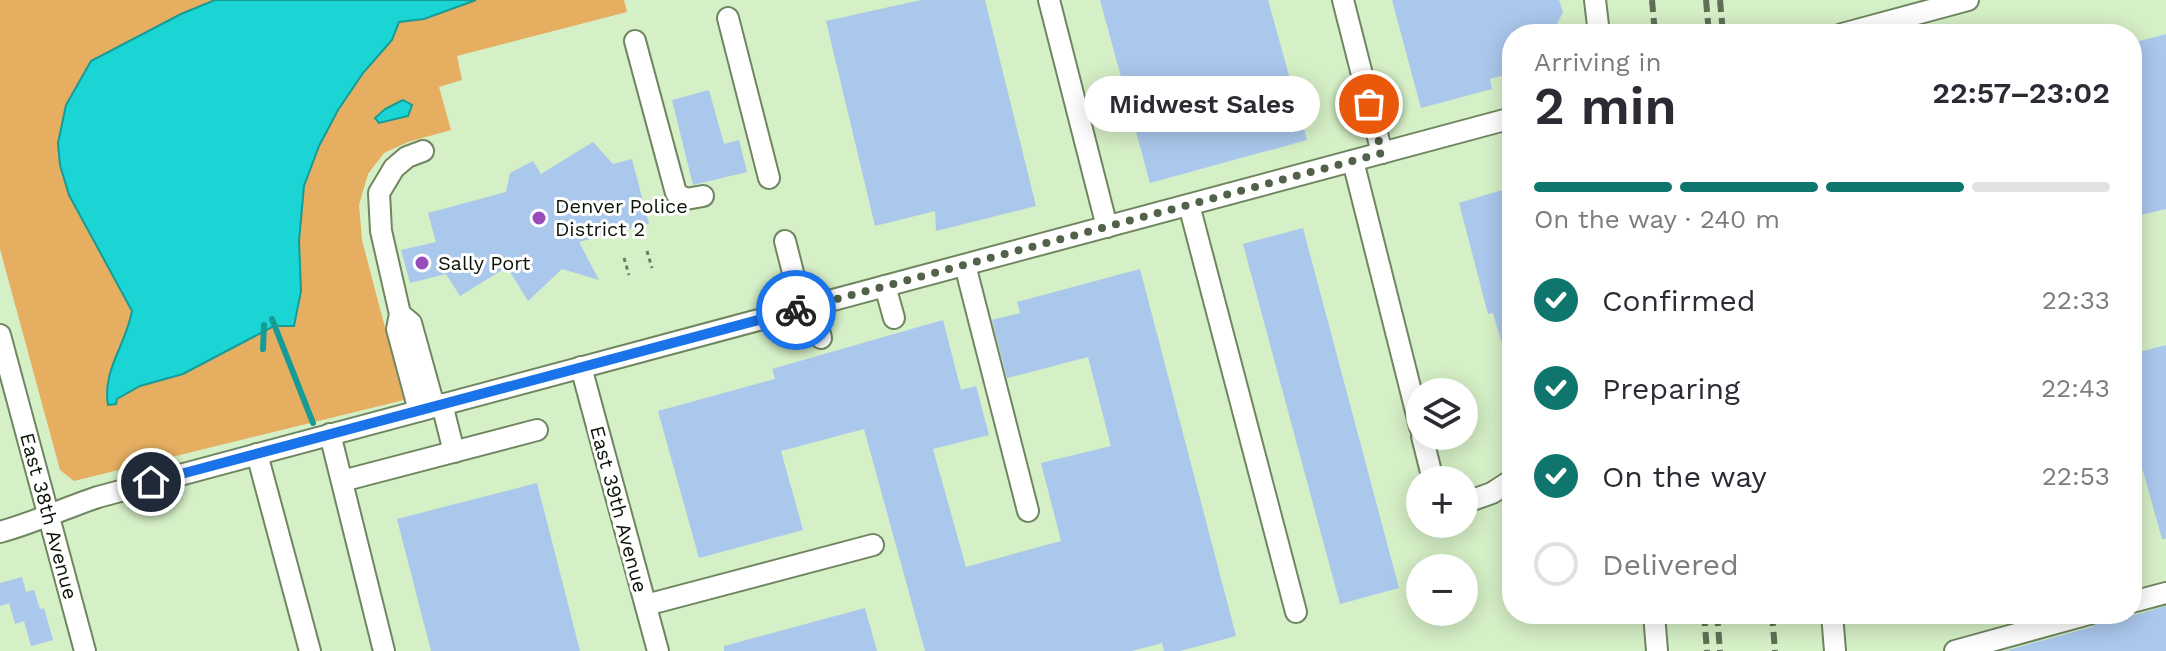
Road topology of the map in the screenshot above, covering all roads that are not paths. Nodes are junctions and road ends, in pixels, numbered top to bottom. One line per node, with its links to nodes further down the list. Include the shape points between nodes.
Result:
1 (1049, 0): 16 (street)
2 (1343, 0): 11 (street)
3 (1595, 0): 6 (street)
4 (1968, 0): 7 (street)
5 (728, 18): 13 (street)
6 (1598, 24)
7 (1879, 24)
8 (635, 41): 14 (street, via 676,193 686,199)
9 (1502, 121): 11 (street)
10 (423, 151): 27 (street, via 394,168 379,193 381,231 400,314 397,329)
11 (1382, 153): 12 (street)
12 (1353, 161): 15 (street); 25 (street)
13 (769, 178)
14 (703, 196)
15 (1189, 205): 16 (street); 42 (street)
16 (1107, 227): 18 (street)
17 (785, 241): 20 (street)
18 (965, 265): 19 (street); 35 (street)
19 (885, 286): 20 (street); 21 (street)
20 (808, 306): 23 (street); 24 (street)
21 (894, 318)
22 (0, 335): 26 (street, East 38th Avenue)
23 (821, 338)
24 (581, 367): 27 (street); 41 (street, East 39th Avenue)
25 (1408, 378)
26 (7, 386): 36 (street, East 38th Avenue)
27 (431, 407): 29 (street); 30 (street)
28 (537, 430): 30 (street)
29 (330, 434): 31 (street); 32 (street)
30 (454, 452): 32 (street)
31 (257, 454): 36 (street); 47 (street)
32 (342, 481): 48 (street)
33 (1502, 486): 34 (street)
34 (1478, 498)
35 (1028, 511)
36 (48, 514): 37 (street); 46 (street, East 38th Avenue)
37 (0, 532)
38 (873, 545): 41 (street)
39 (2166, 593): 40 (street)
40 (2142, 599)
41 (646, 605): 49 (street, East 39th Avenue)
42 (1296, 612)
43 (1655, 624): 50 (street)
44 (1833, 624): 51 (street)
45 (2053, 624): 52 (street)
46 (78, 649)
47 (310, 651)
48 (384, 651)
49 (658, 651)
50 (1657, 651)
51 (1835, 651)
52 (1955, 651)

